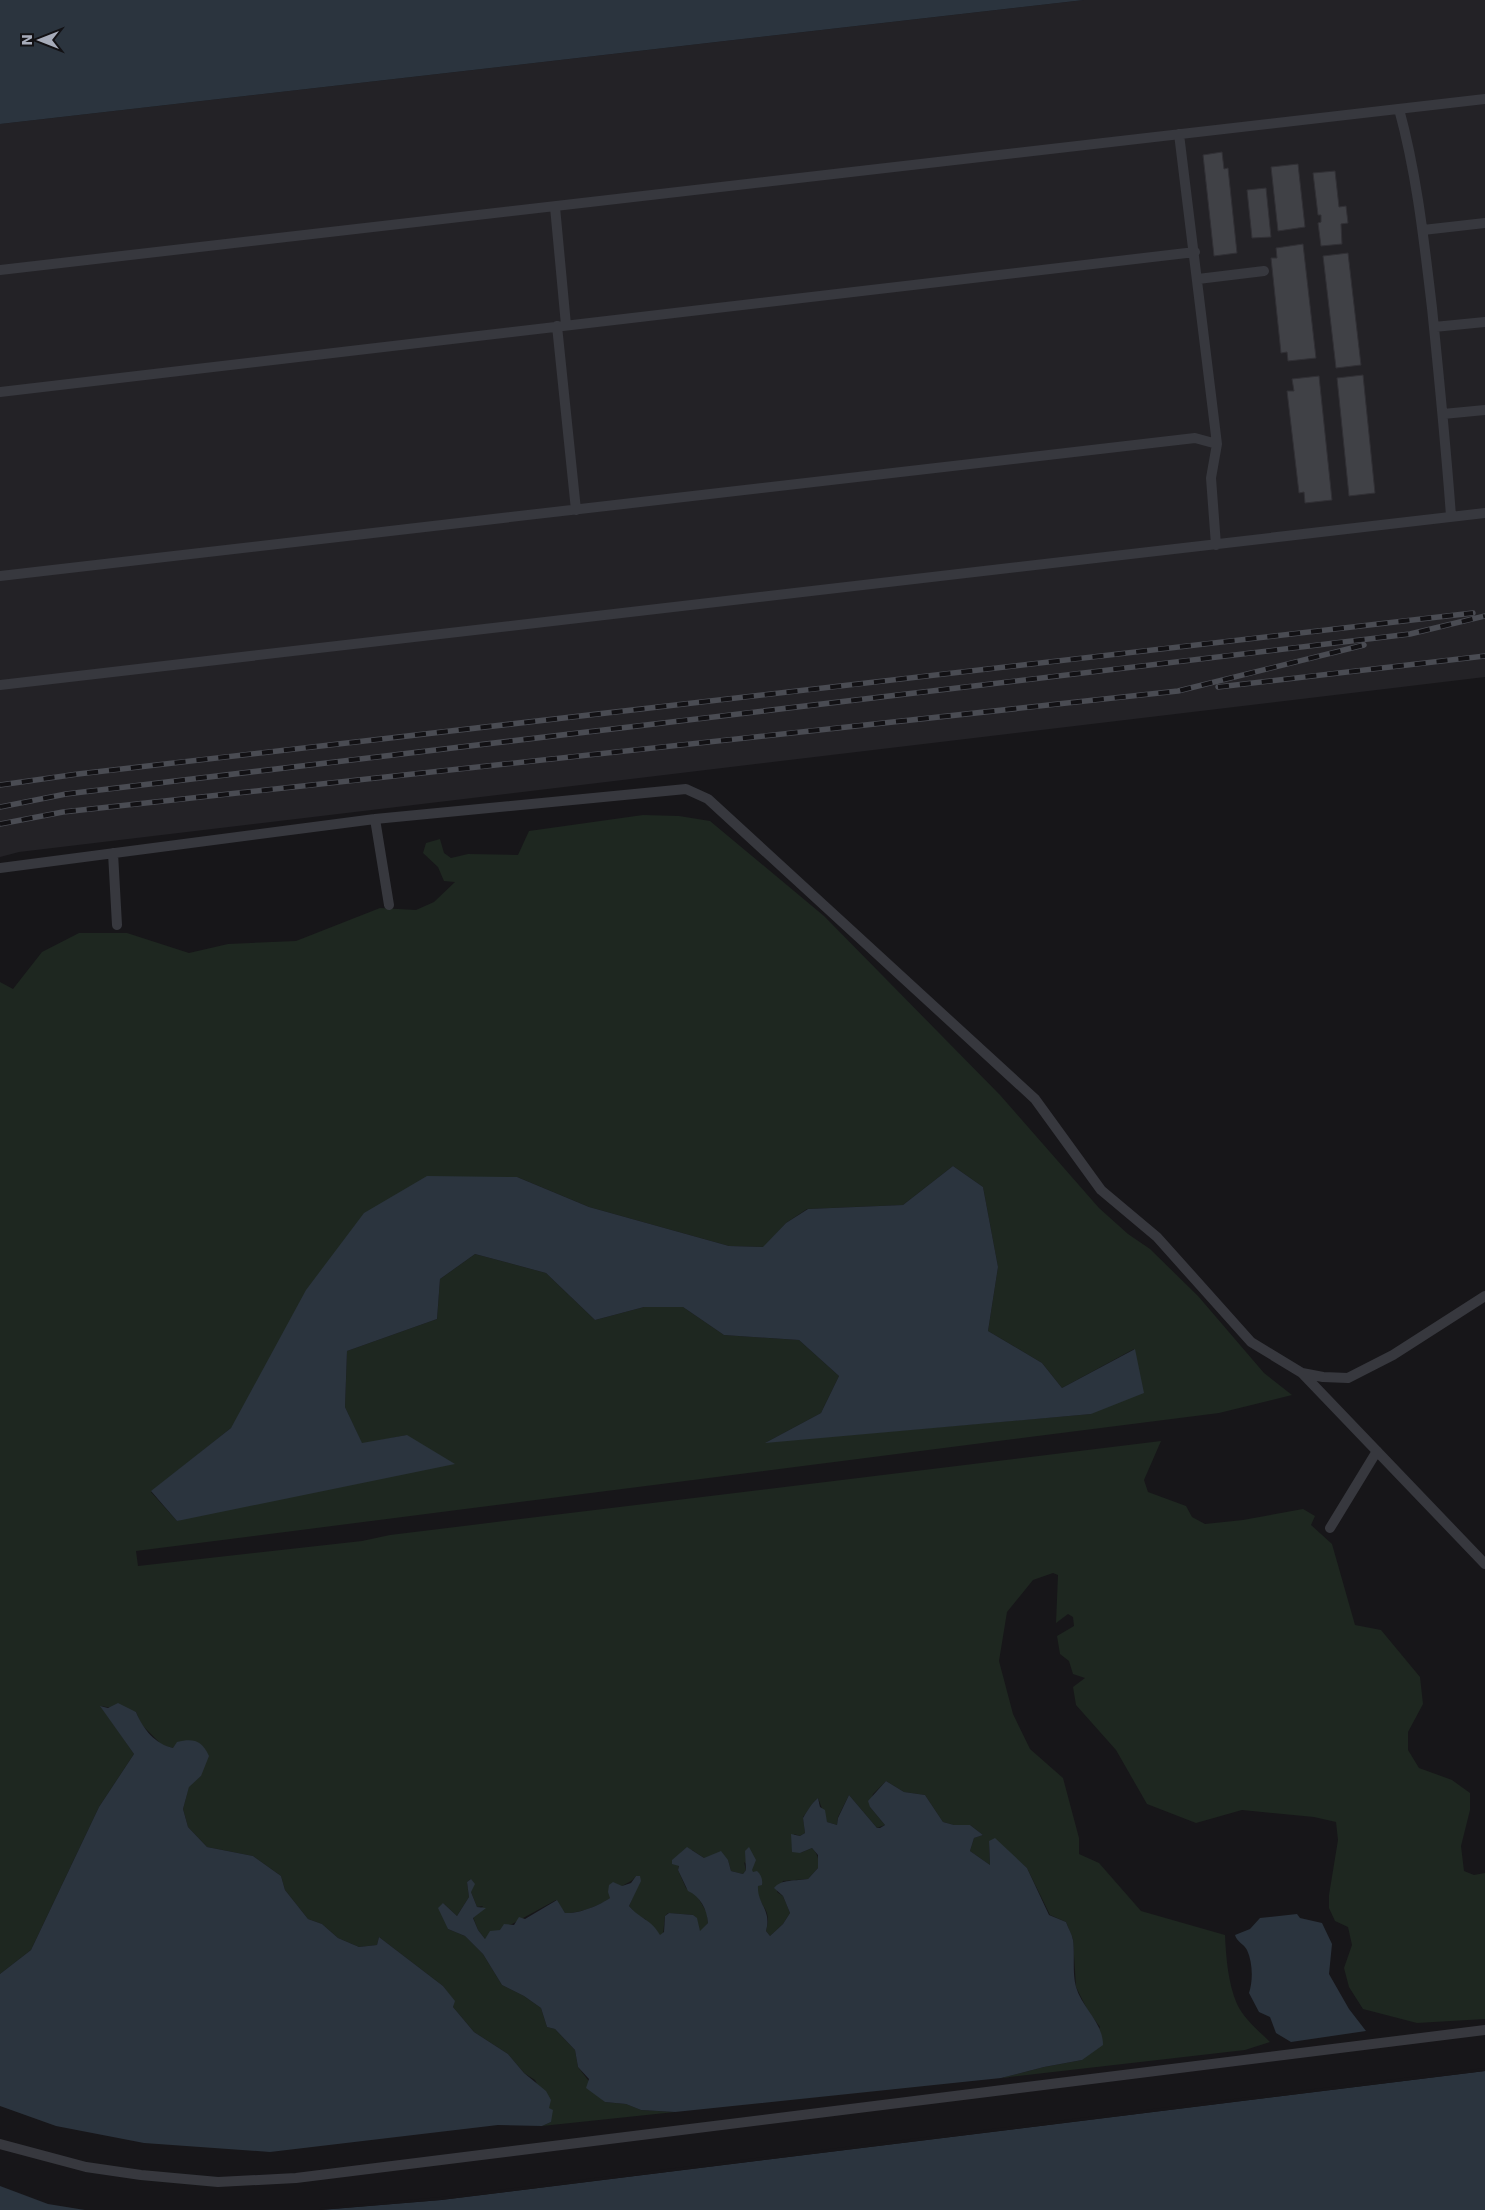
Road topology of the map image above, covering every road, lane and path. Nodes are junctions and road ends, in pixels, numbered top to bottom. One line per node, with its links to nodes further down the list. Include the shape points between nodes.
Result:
1 (1485, 99): 2 (lane)
2 (1400, 109): 3 (lane); 6 (lane)
3 (1179, 134): 4 (lane); 7 (lane)
4 (554, 207): 8 (lane); 12 (lane)
5 (1485, 223): 6 (lane)
6 (1423, 230): 13 (lane)
7 (1195, 252): 10 (lane); 12 (lane)
8 (0, 270)
9 (1264, 271): 10 (lane)
10 (1198, 279): 17 (lane)
11 (1485, 322): 13 (lane)
12 (561, 326): 14 (lane); 18 (lane)
13 (1434, 327): 16 (lane)
14 (0, 392)
15 (1485, 410): 16 (lane)
16 (1443, 414): 20 (lane)
17 (1217, 444): 18 (lane, via 1195,438); 21 (lane, via 1211,478)
18 (576, 510): 22 (lane)
19 (1485, 513): 20 (lane)
20 (1451, 516): 21 (lane)
21 (1216, 544): 23 (lane)
22 (0, 576)
23 (0, 684)
24 (375, 819): 25 (lane); 27 (lane); 30 (lane, via 686,789 708,799 1035,1100 1101,1190 1157,1237 1251,1342)
25 (113, 853): 26 (lane); 28 (lane)
26 (0, 868)
27 (389, 905)
28 (116, 925)
29 (1485, 1296): 30 (lane, via 1393,1355 1348,1378)
30 (1302, 1373): 31 (lane)
31 (1377, 1451): 32 (lane); 33 (lane)
32 (1330, 1528)
33 (1485, 1564)
34 (1485, 2030): 35 (lane, via 296,2178 218,2182 141,2175 86,2167)
35 (0, 2144)

